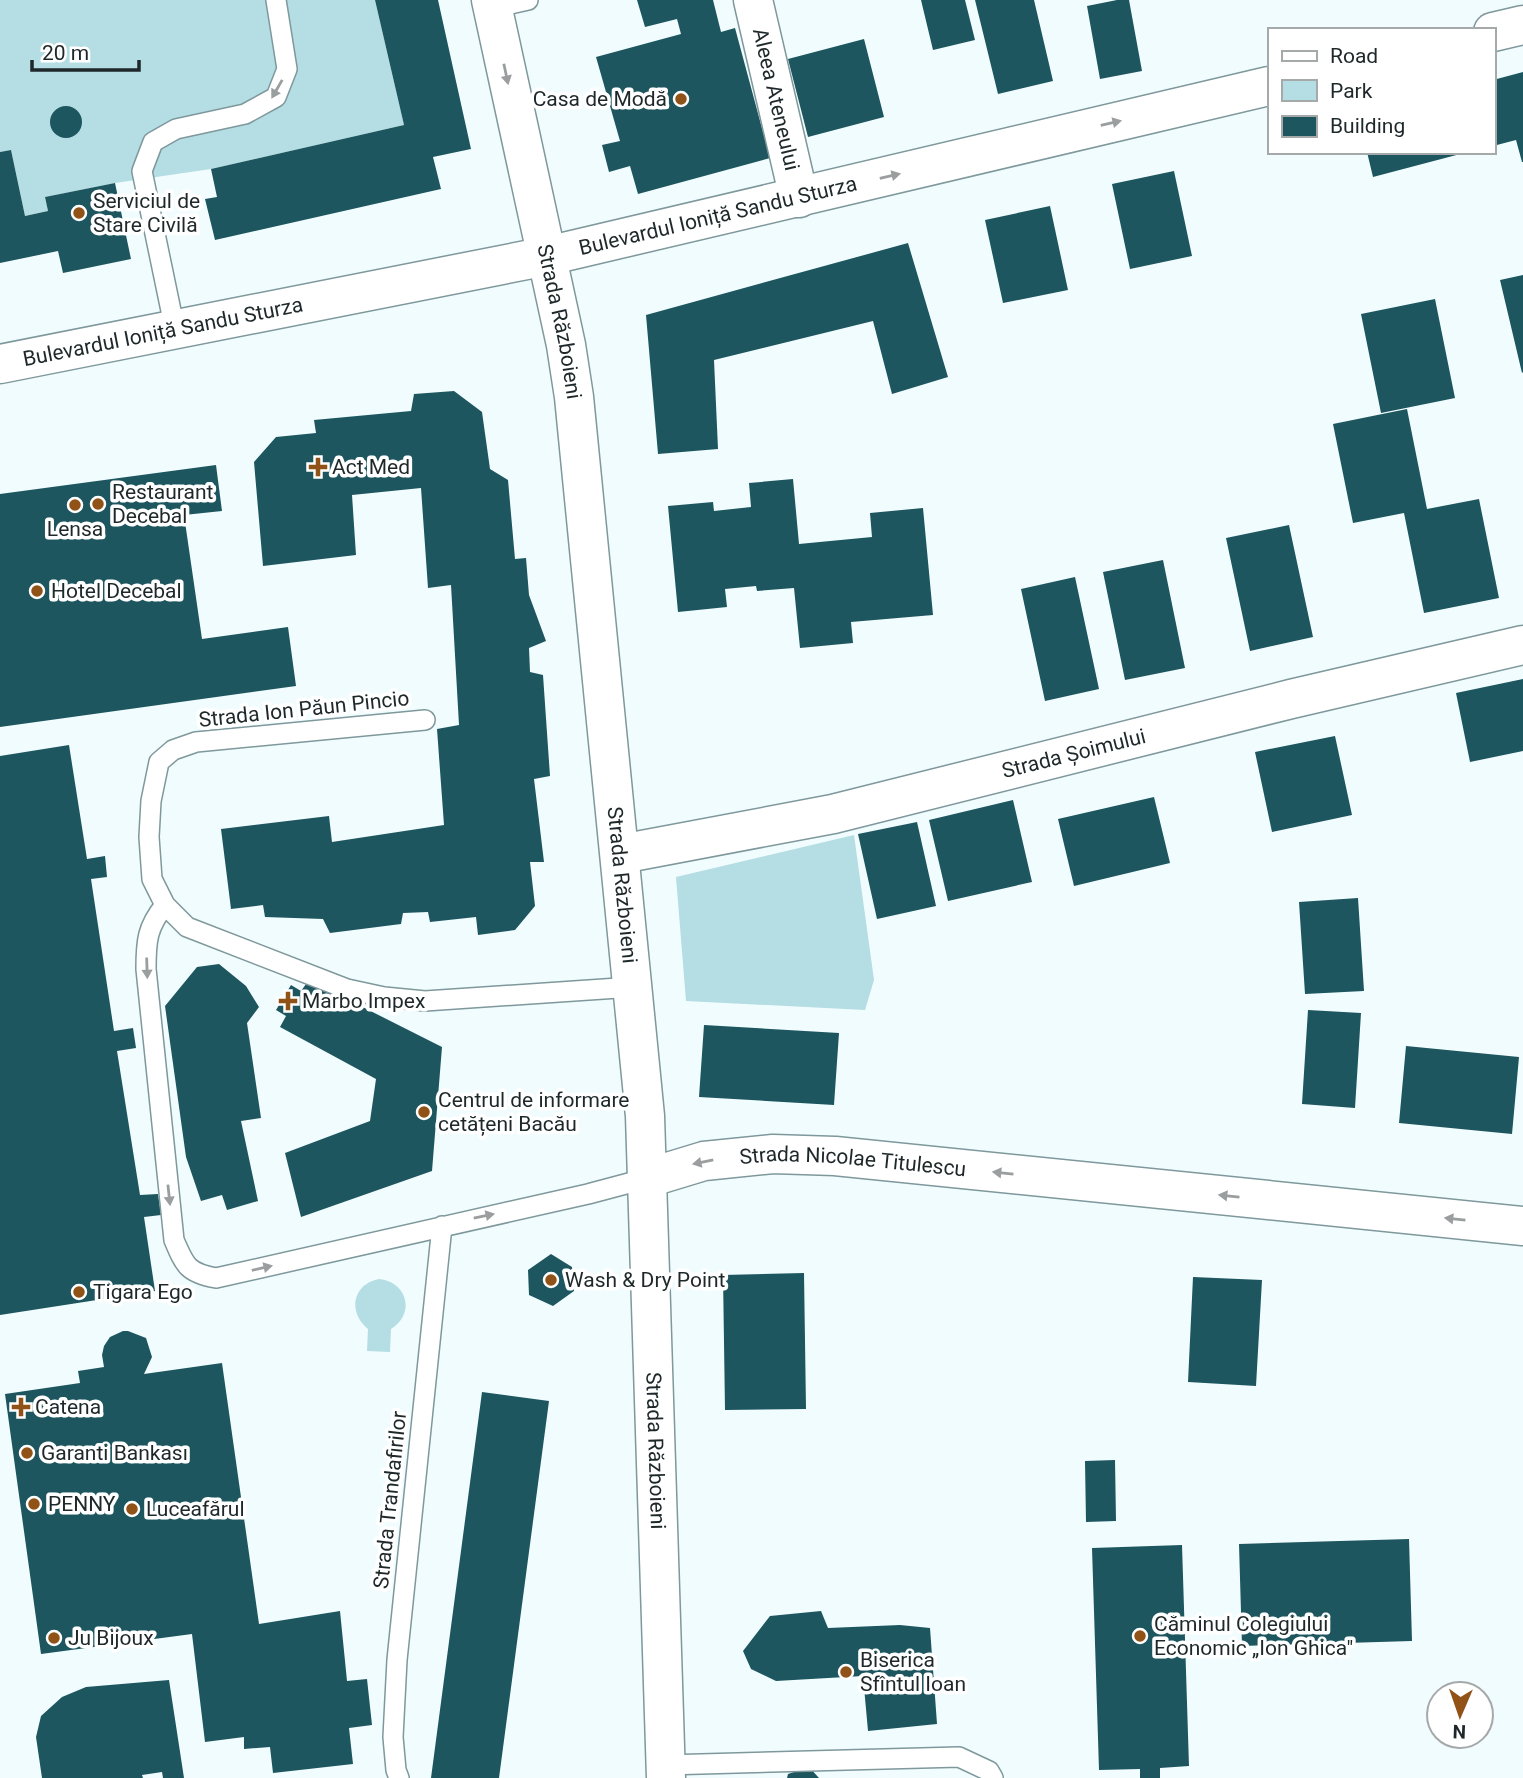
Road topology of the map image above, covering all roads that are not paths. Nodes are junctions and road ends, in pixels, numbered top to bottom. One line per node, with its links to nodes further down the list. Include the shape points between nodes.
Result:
1 (276, 0): 9 (lane, one-way to 9, via 287,69 276,97 245,114 176,129 153,142 142,171)
2 (753, 0): 7 (street, Aleea Ateneului)
3 (504, 3): 8 (street, Strada Războieni, one-way to 8)
4 (1523, 25): 5 (street)
5 (1495, 32)
6 (1268, 86): 7 (street, Bulevardul Ioniță Sandu Sturza, one-way to 6)
7 (799, 198): 8 (street, Bulevardul Ioniță Sandu Sturza)
8 (547, 256): 9 (street, Bulevardul Ioniță Sandu Sturza); 13 (street, Strada Războieni, via 574,397)
9 (175, 330): 10 (street, Bulevardul Ioniță Sandu Sturza)
10 (0, 364)
11 (1523, 645): 13 (street, Strada Șoimului, via 833,814)
12 (425, 720): 14 (lane, Strada Ion Păun Pincio, via 196,742 173,750 159,762 149,837 152,879)
13 (621, 854): 15 (street, Strada Războieni)
14 (165, 905): 15 (lane, Strada Ion Păun Pincio, via 187,927 347,989 384,997 425,1001); 17 (lane, Strada Nicolae Titulescu, one-way to 17, via 146,940 146,969 174,1240 182,1259 196,1274 216,1279)
15 (634, 987): 16 (street, Strada Războieni)
16 (648, 1178): 17 (lane, Strada Nicolae Titulescu, one-way to 16); 18 (street, Strada Nicolae Titulescu, one-way to 16, via 835,1156 773,1154 704,1161); 19 (street, Strada Războieni)
17 (442, 1226): 20 (lane, Strada Trandafirilor, via 397,1660 393,1737)
18 (1523, 1227)
19 (665, 1771): 21 (lane, via 959,1757 989,1771)
20 (399, 1778)
21 (993, 1778)

